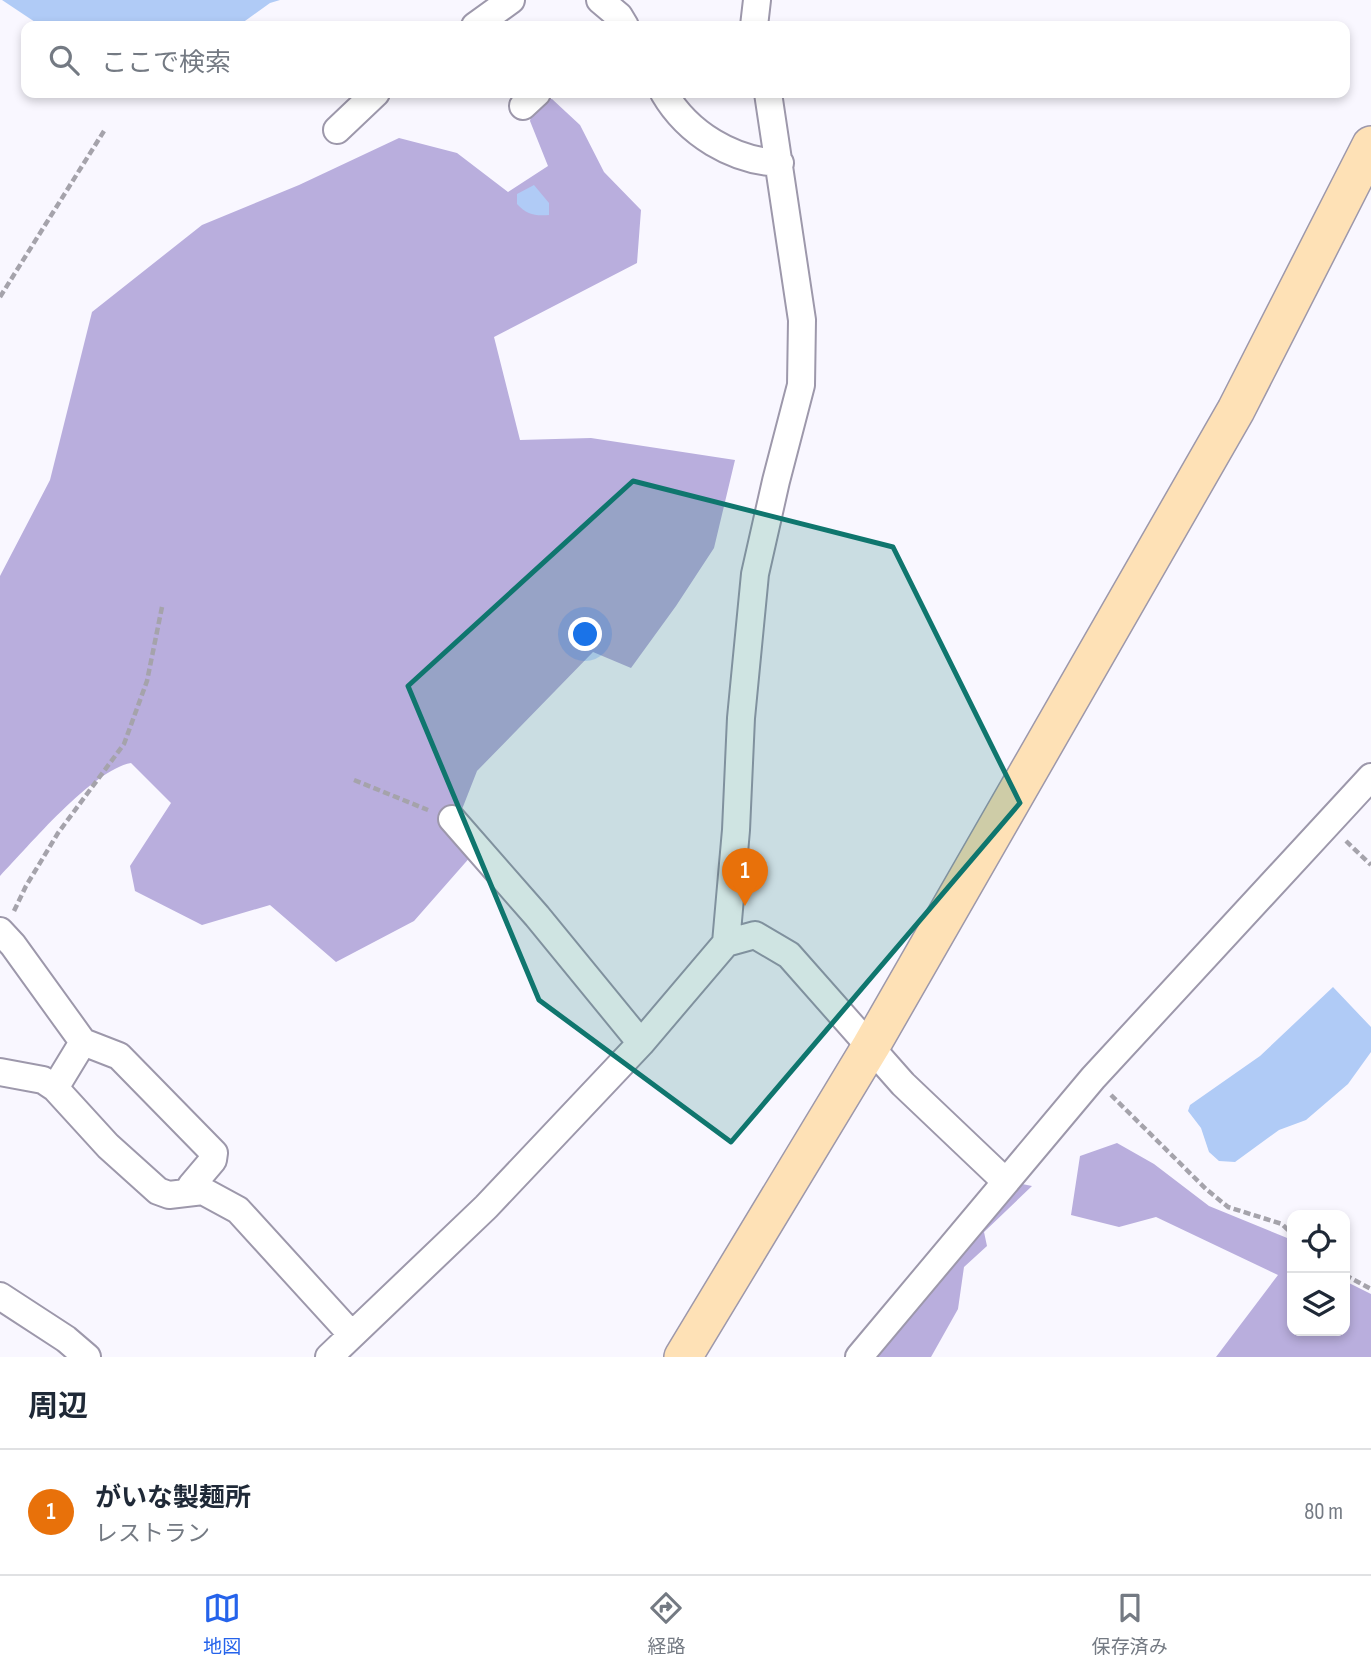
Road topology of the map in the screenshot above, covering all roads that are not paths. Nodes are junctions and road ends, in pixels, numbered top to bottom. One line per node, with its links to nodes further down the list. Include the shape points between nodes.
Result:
1 (511, 0): 3 (street)
2 (757, 0): 4 (street)
3 (482, 21)
4 (755, 21)
5 (371, 98): 8 (street)
6 (667, 98): 10 (street, via 707,139 760,162)
7 (769, 98): 10 (street)
8 (337, 130)
9 (1371, 145): 17 (street, via 1236,410)
10 (780, 163): 14 (street, via 802,320 801,385 755,574)
11 (1371, 777): 20 (street, via 1093,1078)
12 (452, 819): 16 (street)
13 (1, 932): 15 (street)
14 (726, 943): 16 (street); 17 (street, via 755,935 789,955)
15 (83, 1042): 19 (street); 21 (street, via 120,1056 214,1153 191,1186)
16 (641, 1042): 23 (street, via 486,1208)
17 (871, 1046): 20 (street, via 903,1084); 26 (street)
18 (0, 1072): 19 (street, via 43,1080)
19 (55, 1088): 21 (street, via 147,1183 169,1195)
20 (1005, 1181): 27 (street)
21 (193, 1192): 23 (street, via 203,1191 238,1210)
22 (0, 1296): 24 (street)
23 (352, 1335): 25 (street)
24 (87, 1357)
25 (330, 1357)
26 (683, 1357)
27 (859, 1357)

